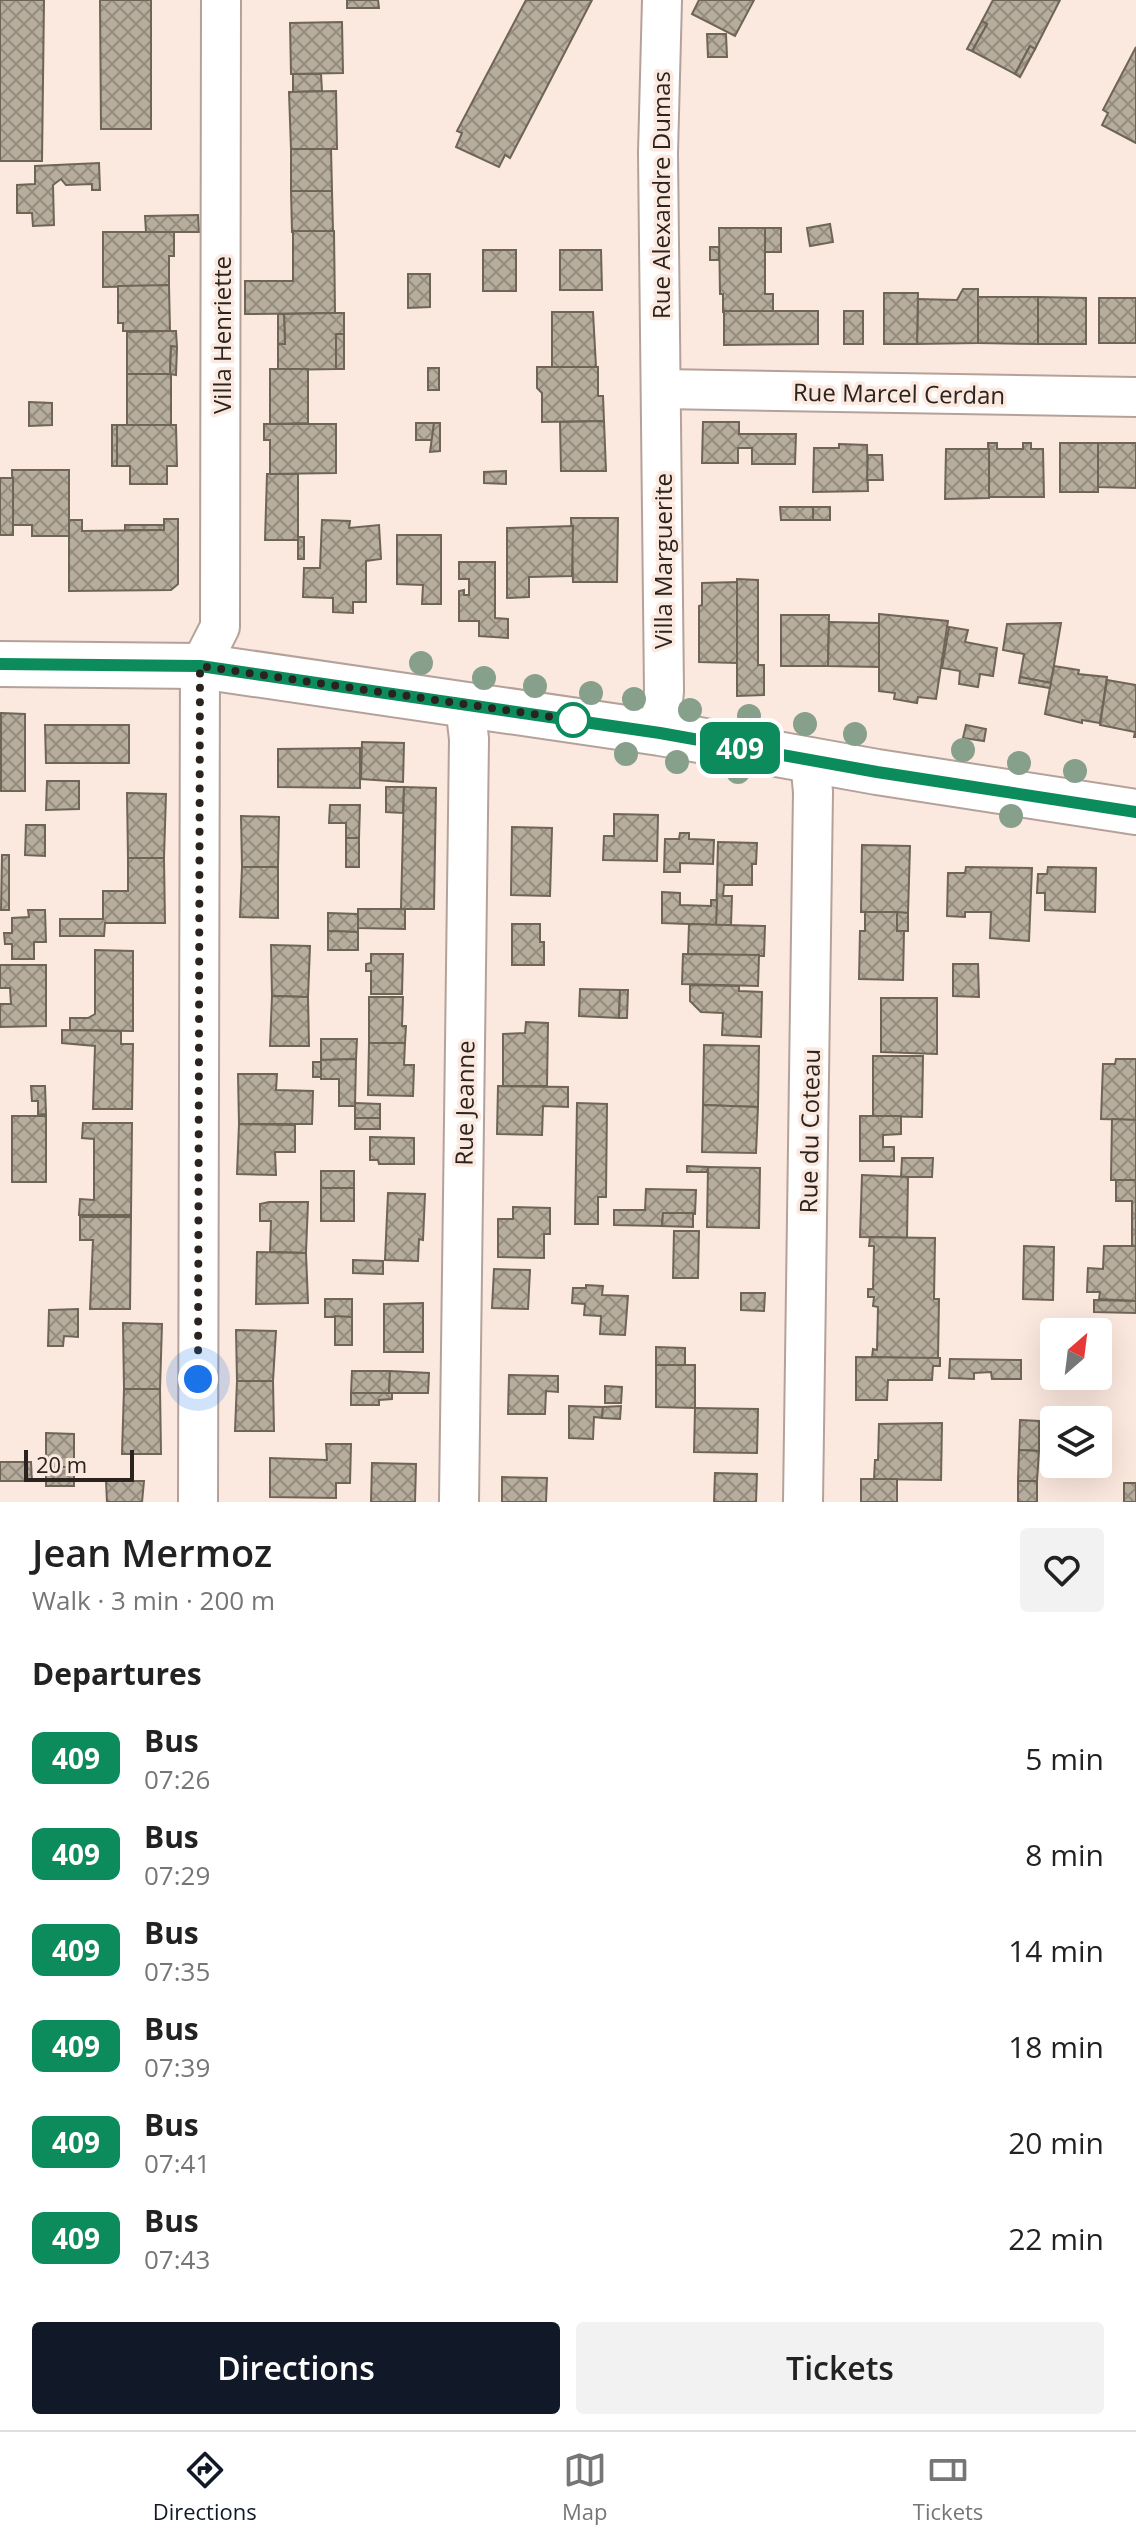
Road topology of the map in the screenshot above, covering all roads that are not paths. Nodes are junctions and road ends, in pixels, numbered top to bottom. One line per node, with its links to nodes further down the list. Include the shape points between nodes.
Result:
1 (221, 0): 6 (street, Villa Henriette, via 220,627)
2 (662, 0): 3 (street, Rue Alexandre Dumas)
3 (661, 389): 4 (street, Rue Marcel Cerdan); 8 (street, Villa Marguerite)
4 (1136, 397)
5 (0, 664): 6 (main road)
6 (200, 666): 7 (main road); 11 (street)
7 (465, 704): 8 (main road); 12 (street, Rue Jeanne, via 469,739)
8 (660, 733): 9 (main road)
9 (810, 760): 10 (main road); 13 (street, Rue du Coteau)
10 (1136, 812)
11 (198, 1502)
12 (459, 1502)
13 (803, 1502)

